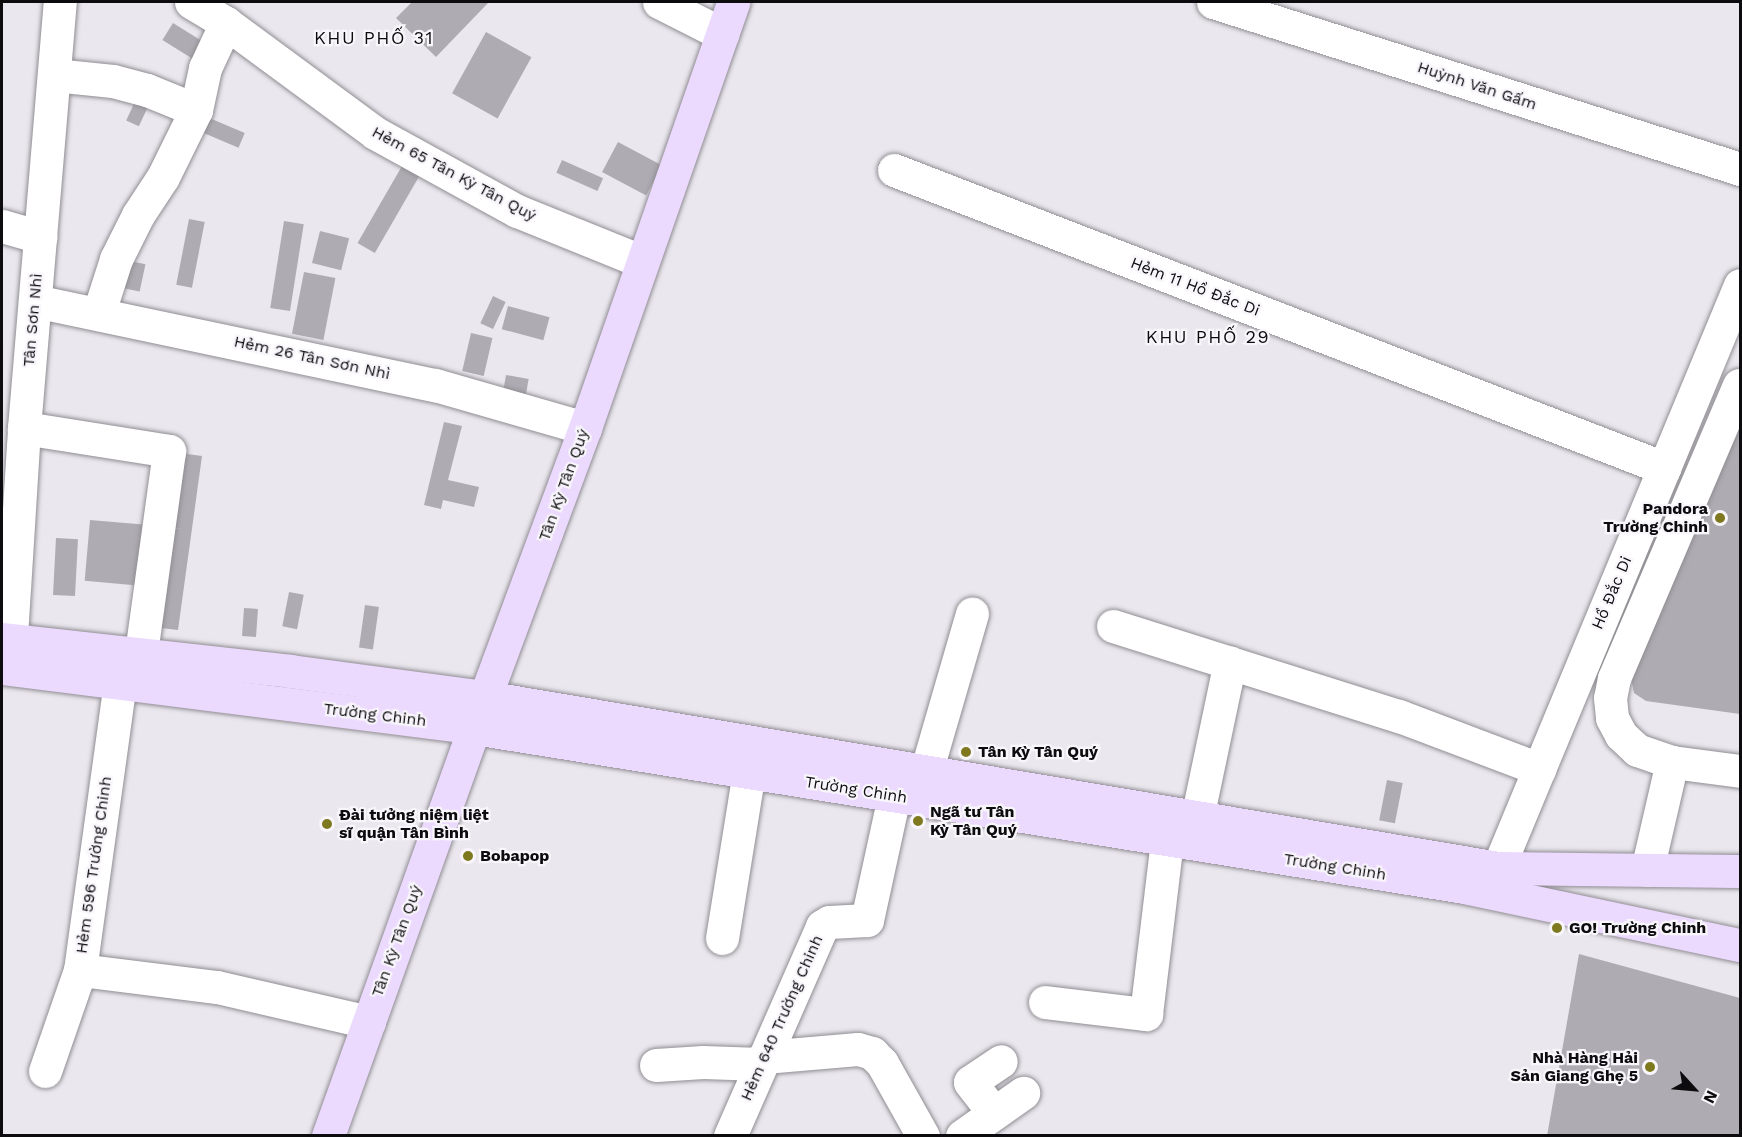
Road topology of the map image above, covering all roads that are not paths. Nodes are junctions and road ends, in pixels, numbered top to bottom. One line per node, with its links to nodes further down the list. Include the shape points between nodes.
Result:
1 (60, 2): 9 (street, Tân Sơn Nhì)
2 (191, 2): 7 (street, Hẻm 65 Tân Kỳ Tân Quý)
3 (659, 2): 8 (street)
4 (733, 2): 8 (main road, Tân Kỳ Tân Quý)
5 (1213, 2): 6 (street, Huỳnh Văn Gấm)
6 (1299, 15): 12 (street, Huỳnh Văn Gấm)
7 (226, 23): 10 (street, via 205,68); 15 (street, Hẻm 65 Tân Kỳ Tân Quý, via 375,133 516,211)
8 (722, 34): 15 (main road, Tân Kỳ Tân Quý)
9 (54, 75): 10 (street, via 113,81); 14 (street, Tân Sơn Nhì)
10 (196, 110): 18 (street, via 116,259)
11 (894, 170): 23 (street, Hẻm 11 Hồ Đắc Di)
12 (1740, 170)
13 (2, 226): 14 (street)
14 (40, 237): 17 (street, Tân Sơn Nhì)
15 (641, 261): 22 (main road, Tân Kỳ Tân Quý)
16 (1740, 285): 19 (street, Hồ Đắc Di)
17 (35, 301): 18 (street, Hẻm 26 Tân Sơn Nhì); 21 (street, Tân Sơn Nhì)
18 (99, 312): 22 (street, Hẻm 26 Tân Sơn Nhì, via 435,385)
19 (1705, 370): 20 (street); 23 (street, Hồ Đắc Di)
20 (1740, 385): 27 (street)
21 (24, 428): 28 (street, Tân Sơn Nhì); 29 (street, via 170,451)
22 (585, 428): 32 (main road, Tân Kỳ Tân Quý)
23 (1664, 468): 25 (street, Hồ Đắc Di)
24 (972, 614): 38 (street)
25 (1602, 616): 27 (street); 35 (street, Hồ Đắc Di)
26 (1113, 626): 30 (street)
27 (1635, 629): 34 (street, via 1614,678 1612,718 1621,735 1637,750)
28 (5, 653): 29 (main road, Trường Chinh); 31 (main road, Trường Chinh)
29 (141, 653): 32 (main road, Trường Chinh)
30 (1230, 662): 35 (street, via 1399,716); 40 (street)
31 (120, 682): 33 (main road, Trường Chinh); 47 (street, Hẻm 596 Trường Chinh)
32 (485, 697): 33 (main road, Tân Kỳ Tân Quý); 38 (main road, Trường Chinh)
33 (474, 728): 37 (main road, Trường Chinh); 49 (main road, Tân Kỳ Tân Quý)
34 (1672, 762): 36 (street); 43 (street)
35 (1539, 769): 42 (street, Hồ Đắc Di)
36 (1740, 771)
37 (749, 772): 39 (main road, Trường Chinh); 45 (street)
38 (926, 772): 40 (main road, Trường Chinh)
39 (894, 796): 41 (main road, Trường Chinh); 50 (street, Hẻm 640 Trường Chinh, via 867,920 829,922 822,926)
40 (1197, 818): 42 (main road, Trường Chinh)
41 (1167, 840): 46 (main road, Trường Chinh, via 1464,887); 48 (street, via 1146,1014)
42 (1498, 868): 43 (main road, Trường Chinh)
43 (1647, 870): 44 (main road, Trường Chinh)
44 (1740, 871)
45 (722, 938)
46 (1740, 945)
47 (80, 970): 49 (street, Hẻm 596 Trường Chinh, via 217,987); 53 (street)
48 (1045, 1002)
49 (369, 1022): 56 (main road, Tân Kỳ Tân Quý)
50 (762, 1061): 52 (street); 57 (street, Hẻm 640 Trường Chinh); 58 (street, via 858,1049 872,1053 882,1063)
51 (1001, 1061): 55 (street, via 970,1082)
52 (656, 1065)
53 (45, 1071)
54 (1023, 1093): 55 (street)
55 (994, 1113): 59 (street)
56 (328, 1136)
57 (730, 1136)
58 (923, 1136)
59 (962, 1136)

